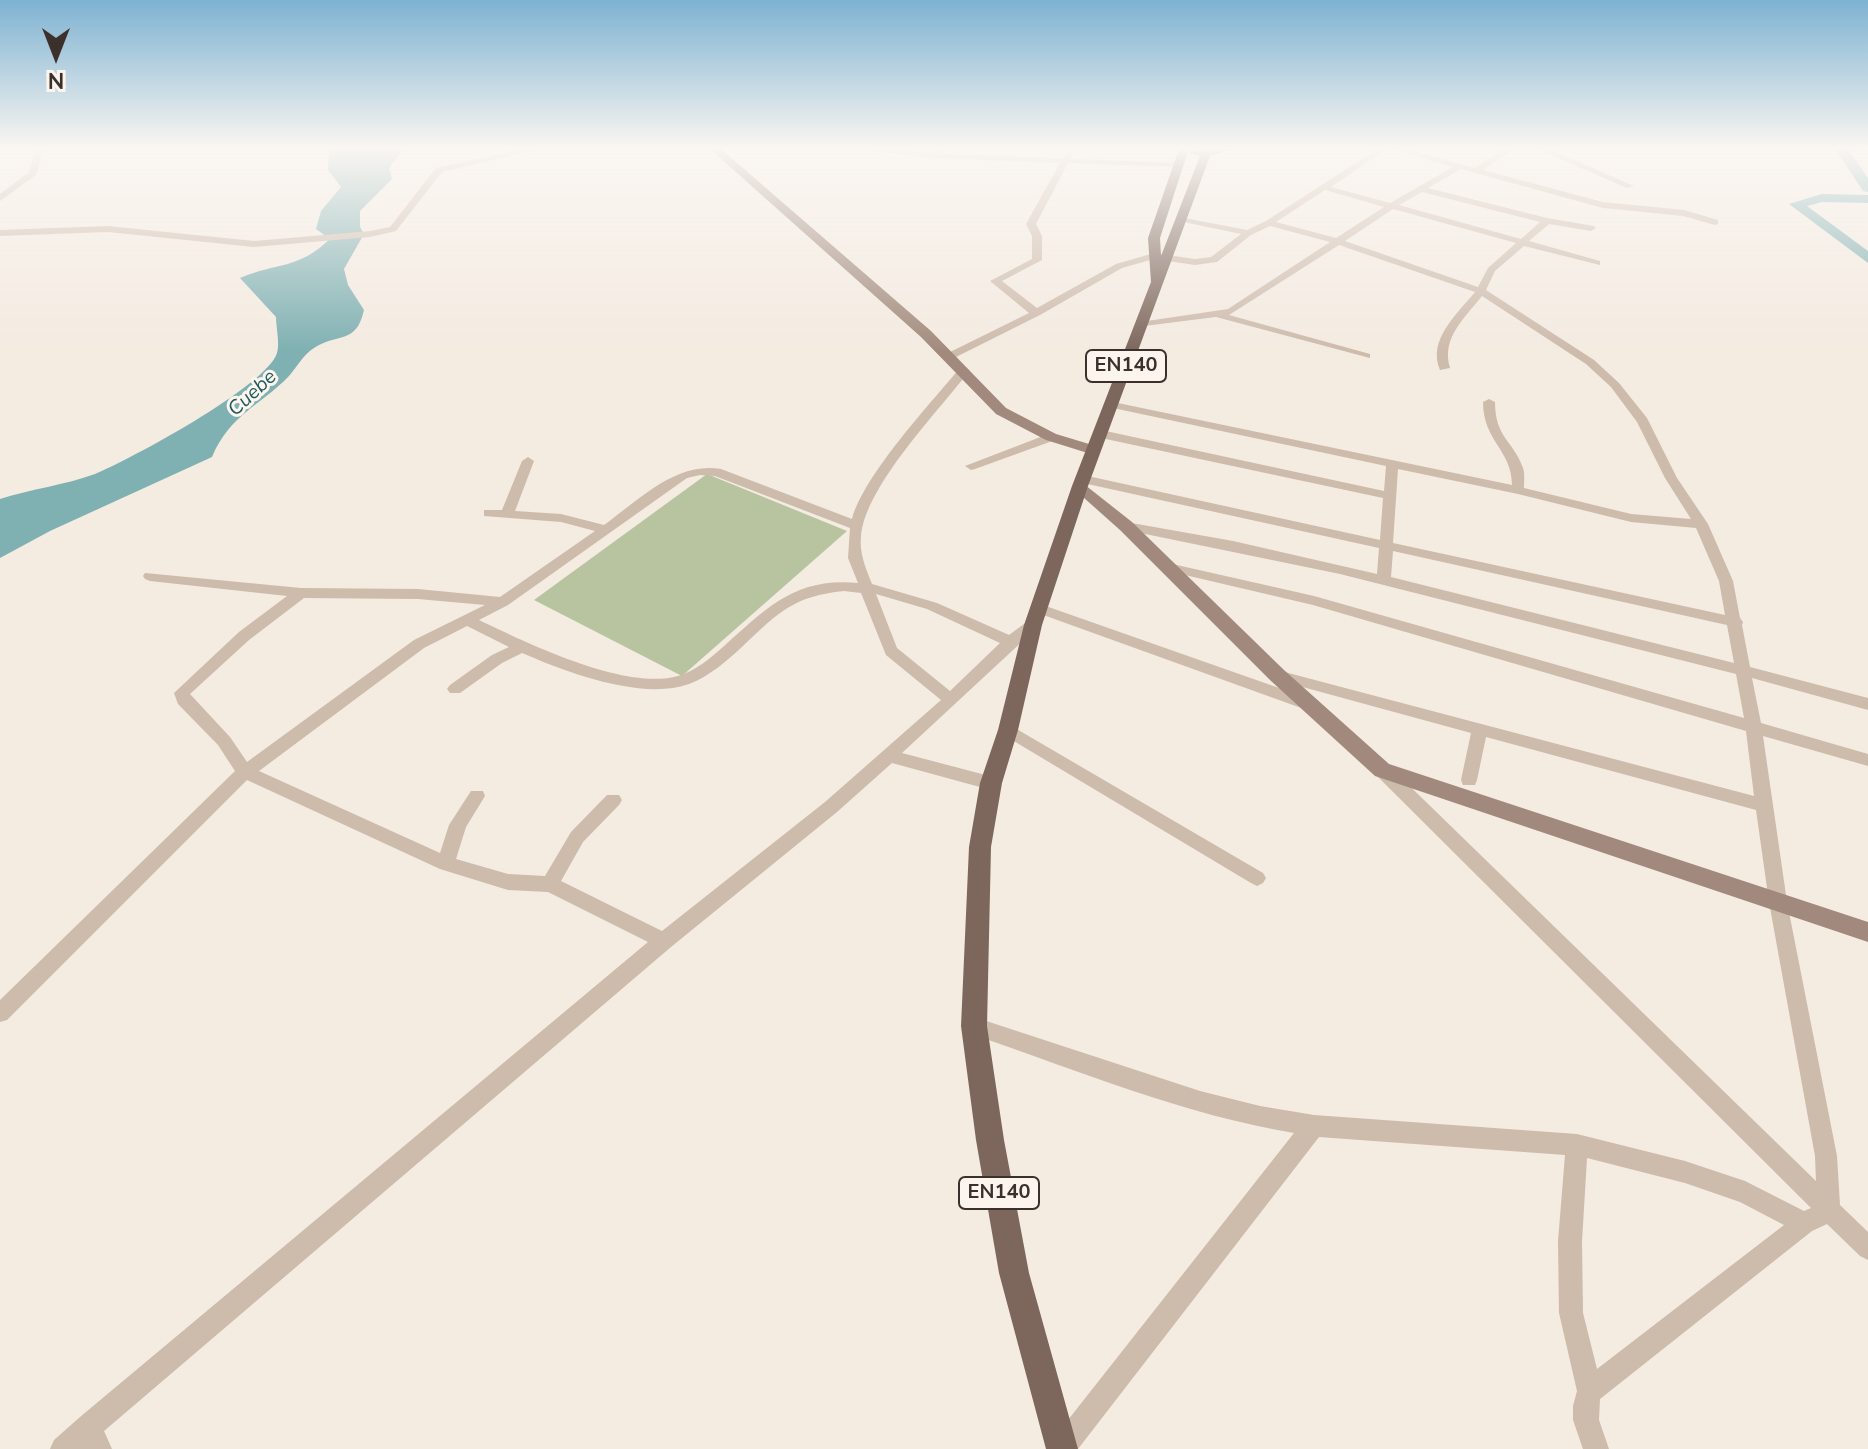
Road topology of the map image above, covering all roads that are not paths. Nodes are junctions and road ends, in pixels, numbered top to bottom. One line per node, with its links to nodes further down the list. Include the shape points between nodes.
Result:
1 (403, 217): 15 (street, via 393,229 370,234 254,244 108,229)
2 (792, 217): 27 (main road)
3 (1035, 217): 24 (street, via 1031,224 1037,260 995,281)
4 (1161, 217): 19 (main road, EN140)
5 (1279, 217): 13 (street)
6 (1376, 217): 17 (street)
7 (1434, 217): 18 (street)
8 (1530, 217): 11 (street)
9 (1696, 217): 12 (street)
10 (1182, 219): 16 (street); 20 (main road, EN140)
11 (1547, 221): 14 (street); 18 (street)
12 (1715, 222)
13 (1269, 223): 16 (street); 17 (street)
14 (1591, 228)
15 (0, 233)
16 (1248, 233): 20 (street, via 1214,260)
17 (1340, 242): 23 (street); 25 (street)
18 (1525, 242): 21 (street); 23 (street, via 1491,270)
19 (1154, 256): 20 (street); 22 (main road, EN140); 24 (street, via 1119,266)
20 (1169, 258): 22 (main road, EN140)
21 (1597, 263)
22 (1157, 282): 26 (main road, EN140)
23 (1481, 291): 29 (street, via 1448,332 1440,354); 43 (street, via 1590,362 1615,385 1643,421)
24 (1036, 313): 27 (street)
25 (1220, 316): 26 (street); 28 (street)
26 (1140, 325): 32 (main road, EN140)
27 (950, 356): 30 (main road)
28 (1366, 356)
29 (1444, 368)
30 (964, 370): 33 (main road, via 1001,411); 44 (street, via 863,502)
31 (1489, 402): 39 (street, via 1493,430 1518,469)
32 (1113, 405): 34 (main road, EN140); 36 (street)
33 (1051, 437): 34 (main road); 37 (street)
34 (1098, 442): 38 (main road, EN140); 40 (street)
35 (528, 461): 42 (street)
36 (1392, 463): 39 (street); 40 (street)
37 (971, 466)
38 (1081, 482): 45 (main road); 47 (street); 54 (main road, EN140)
39 (1518, 490): 43 (street, via 1631,518)
40 (1390, 496): 47 (street)
41 (489, 513): 42 (street)
42 (507, 515): 46 (street, via 561,518)
43 (1701, 524): 56 (street, via 1718,558)
44 (855, 525): 46 (street, via 717,472 700,471 683,475); 51 (street, via 855,558)
45 (1126, 526): 48 (main road); 50 (street)
46 (605, 529): 53 (street)
47 (1387, 545): 50 (street); 56 (street)
48 (1168, 567): 60 (main road); 65 (street, via 1314,601)
49 (150, 576): 52 (street)
50 (1384, 579): 59 (street)
51 (868, 587): 57 (street, via 968,621); 58 (street, via 829,587 791,598 685,681 650,686); 62 (street, via 891,651)
52 (301, 593): 53 (street, via 418,594); 71 (street, via 182,693)
53 (503, 602): 55 (street)
54 (1037, 617): 57 (street); 64 (street); 66 (main road, EN140)
55 (466, 620): 58 (street); 71 (street, via 419,644)
56 (1736, 622): 59 (street)
57 (1010, 642): 62 (street)
58 (522, 647): 61 (street)
59 (1740, 667): 63 (street); 65 (street)
60 (1277, 675): 64 (main road); 67 (street)
61 (455, 689)
62 (951, 700): 68 (street)
63 (1868, 704)
64 (1310, 705): 70 (main road)
65 (1753, 725): 69 (street); 76 (street)
66 (1008, 730): 73 (main road, EN140); 78 (street)
67 (1479, 731): 72 (street); 76 (street)
68 (890, 756): 73 (street); 82 (street)
69 (1868, 760)
70 (1382, 770): 80 (main road); 87 (street)
71 (245, 772): 77 (street); 83 (street)
72 (1469, 780)
73 (991, 783): 84 (main road, EN140, via 980,847)
74 (477, 796): 77 (street, via 458,825)
75 (613, 800): 79 (street, via 577,837)
76 (1764, 805): 80 (street)
77 (446, 864): 79 (street, via 508,882)
78 (1257, 878)
79 (550, 884): 82 (street)
80 (1778, 902): 81 (main road); 87 (street, via 1826,1156)
81 (1868, 932)
82 (664, 941): 91 (street)
83 (0, 1013)
84 (974, 1026): 85 (street, via 1200,1101); 92 (main road, EN140, via 1014,1273)
85 (1314, 1126): 86 (street); 92 (street)
86 (1577, 1145): 88 (street, via 1745,1192); 90 (street, via 1571,1313)
87 (1829, 1211): 88 (street); 89 (street)
88 (1804, 1223): 90 (street)
89 (1864, 1240)
90 (1590, 1391): 94 (street, via 1583,1407)
91 (94, 1438): 93 (street)
92 (1062, 1448)
93 (63, 1449)
94 (1596, 1449)

